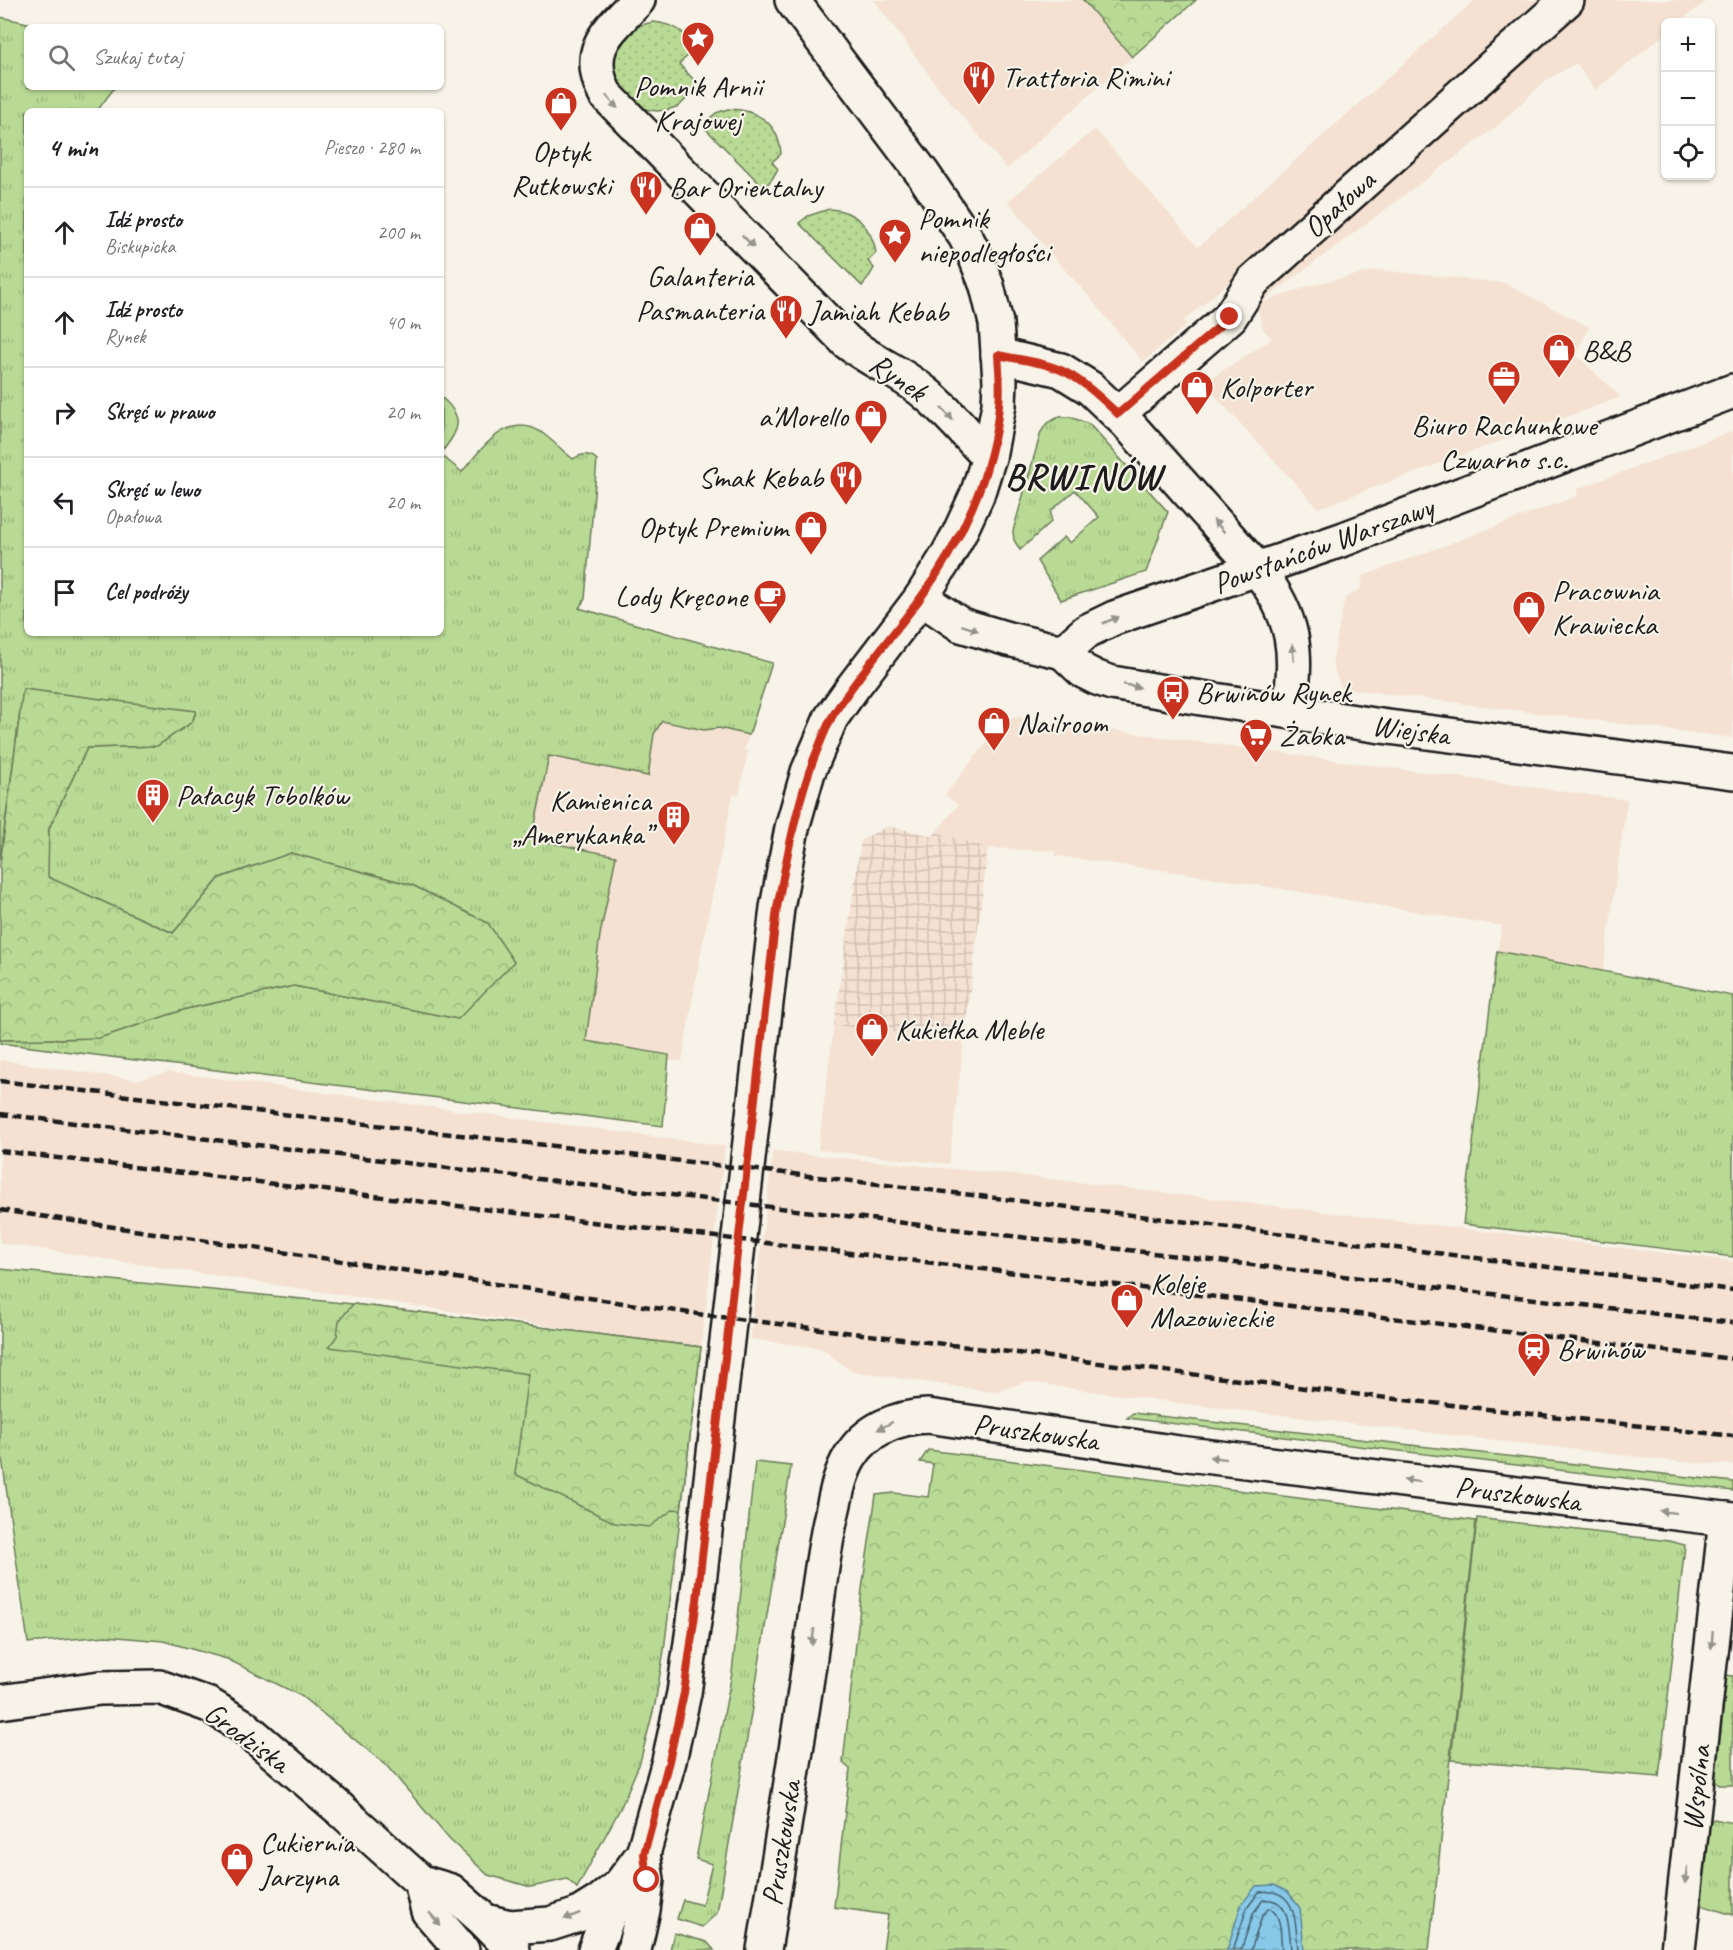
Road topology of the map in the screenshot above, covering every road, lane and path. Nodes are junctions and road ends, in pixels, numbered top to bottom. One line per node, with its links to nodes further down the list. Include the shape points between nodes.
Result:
1 (638, 0): 7 (street, Rynek, one-way to 7, via 599,48 595,62 605,94 847,342 925,392)
2 (792, 0): 4 (street, via 965,236 987,286 996,323)
3 (1567, 0): 6 (street, Opałowa, via 1254,281 1230,317)
4 (998, 355): 6 (street, via 1068,374); 7 (street, via 999,405)
5 (1733, 391): 8 (street, Powstańców Warszawy)
6 (1118, 414): 8 (street, one-way to 6)
7 (989, 458): 9 (street, via 959,534)
8 (1258, 570): 10 (street, Powstańców Warszawy, one-way to 8, via 1087,631 1114,618); 11 (street, one-way to 8, via 1295,671 1290,630 1272,587)
9 (921, 598): 10 (street, one-way to 10, via 961,625); 15 (street, via 831,718 808,772 792,828 777,908 684,1693)
10 (1063, 652): 11 (street, Wiejska, one-way to 11, via 1083,671 1113,683)
11 (1289, 711): 12 (street, Wiejska)
12 (1733, 772)
13 (1729, 1520): 23 (street, Pruszkowska, one-way to 23, via 1179,1453 928,1416 888,1424 858,1446 839,1481); 24 (street, Wspólna, one-way to 24)
14 (0, 1702): 16 (street, Grodziska, via 100,1688 159,1687 210,1705 243,1726)
15 (644, 1854): 17 (street); 22 (street, via 647,1880)
16 (421, 1882): 18 (street, Grodziska, via 451,1891); 19 (street, one-way to 19, via 428,1911)
17 (620, 1885): 18 (street, Grodziska, one-way to 18, via 578,1915 549,1924 510,1928); 21 (street)
18 (485, 1921): 20 (street, Grodziska)
19 (462, 1950)
20 (513, 1950)
21 (595, 1950)
22 (634, 1950)
23 (764, 1950)
24 (1678, 1950)

